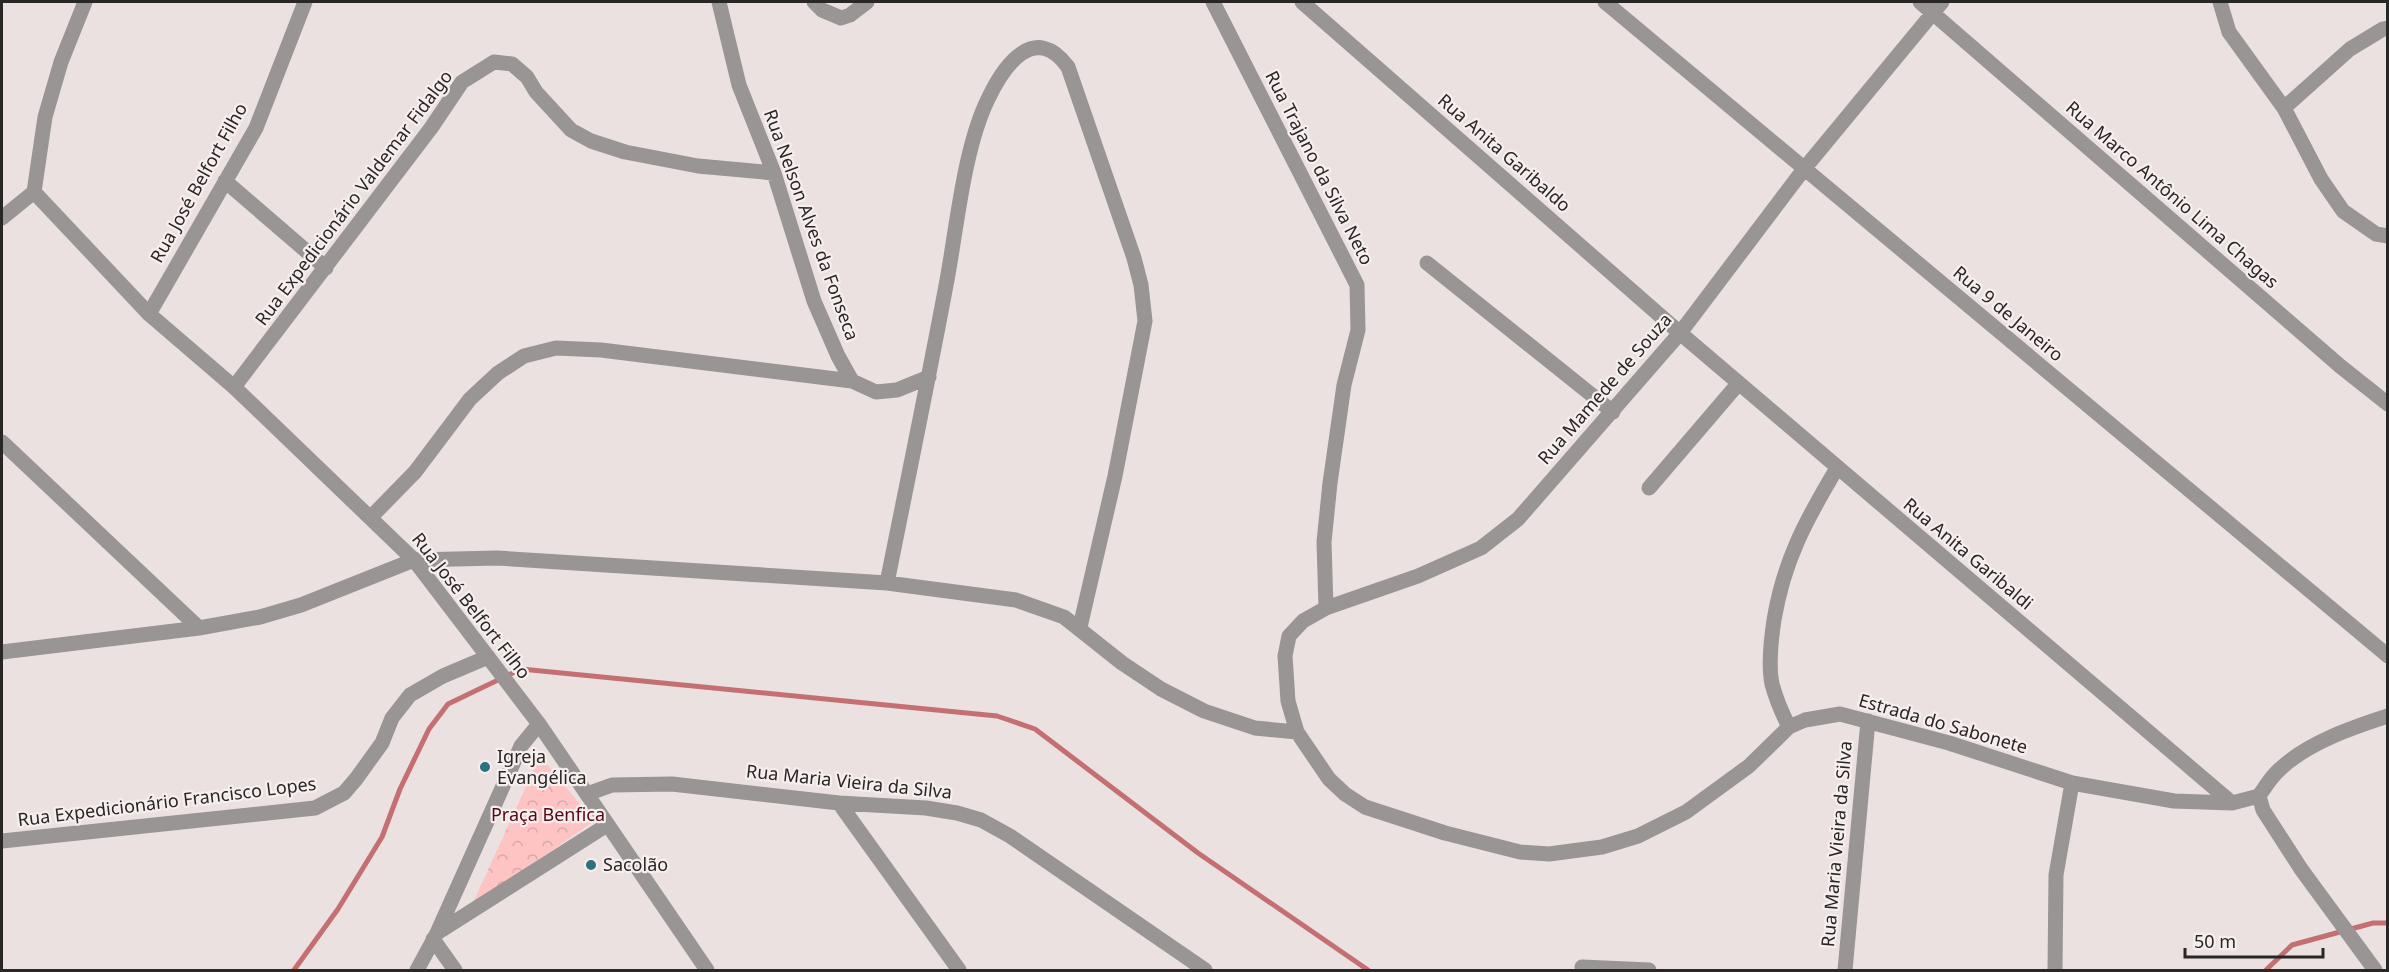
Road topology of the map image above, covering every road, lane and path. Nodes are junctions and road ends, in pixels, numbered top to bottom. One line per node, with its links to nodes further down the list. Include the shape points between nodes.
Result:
1 (85, 2): 17 (street, via 45,117)
2 (305, 2): 16 (street, Rua José Belfort Filho, via 256,128)
3 (719, 2): 15 (street, Rua Nelson Alves da Fonseca, via 739,85)
4 (814, 2): 5 (street, via 841,18)
5 (867, 2)
6 (1302, 2): 23 (street, Rua Anita Garibaldo)
7 (1605, 2): 14 (street, Rua 9 de Janeiro)
8 (1920, 2): 11 (street, Rua Marco Antônio Lima Chagas)
9 (2220, 2): 13 (street, via 2229,32)
10 (1219, 4): 36 (street, Rua Trajano da Silva Neto, via 1356,285 1358,330 1344,385 1328,494 1324,542)
11 (1938, 7): 14 (street, Rua Mamede de Souza); 28 (street, Rua Marco Antônio Lima Chagas, via 2340,366)
12 (2388, 28): 13 (street, via 2350,49)
13 (2284, 108): 19 (street, via 2321,179 2343,211 2376,234)
14 (1804, 169): 23 (street, Rua Mamede de Souza); 40 (street, Rua 9 de Janeiro)
15 (774, 173): 21 (street, Rua Expedicionário Valdemar Fidalgo, via 698,166 591,141 571,130 512,64 494,62 462,82); 25 (street, Rua Nelson Alves da Fonseca, via 818,311)
16 (225, 181): 21 (street); 22 (street, Rua José Belfort Filho)
17 (34, 192): 18 (street); 22 (street, Rua José Belfort Filho)
18 (5, 212)
19 (2388, 236)
20 (1427, 263): 29 (street)
21 (326, 268): 27 (street, Rua Expedicionário Valdemar Fidalgo)
22 (149, 314): 27 (street, Rua José Belfort Filho)
23 (1680, 333): 26 (street, Rua Anita Garibaldi); 29 (street, Rua Mamede de Souza)
24 (929, 377): 25 (street, via 897,390 876,392); 35 (street); 37 (street, via 972,141 1003,72 1031,49 1044,47 1058,54 1068,68 1134,258 1145,321)
25 (852, 381): 33 (street, via 601,350 556,348 524,356 470,399 415,472)
26 (1738, 384): 31 (street, Rua Anita Garibaldi); 32 (street)
27 (234, 387): 33 (street, Rua José Belfort Filho)
28 (2388, 404)
29 (1613, 412): 36 (street, Rua Mamede de Souza, via 1518,519 1481,548 1418,576)
30 (2, 442): 38 (street)
31 (1837, 468): 45 (street, via 1809,514 1780,585 1770,641 1772,681); 50 (street, Rua Anita Garibaldi)
32 (1649, 488)
33 (371, 517): 34 (street, Rua José Belfort Filho)
34 (414, 560): 35 (street, via 497,558); 38 (street, via 301,605); 41 (street, Rua José Belfort Filho)
35 (887, 583): 37 (street, via 1016,600 1045,608)
36 (1326, 608): 46 (street, Rua Mamede de Souza, via 1303,621 1289,636 1285,677)
37 (1080, 627): 46 (street, via 1122,663 1204,711 1255,728)
38 (199, 628): 39 (street)
39 (2, 652)
40 (2388, 656)
41 (488, 657): 44 (street, Rua José Belfort Filho); 53 (street, Rua Expedicionário Francisco Lopes, via 410,695 356,779 344,793 315,808)
42 (2388, 716): 51 (street, via 2299,754 2278,770)
43 (1868, 721): 45 (street, Estrada do Sabonete, via 1840,714); 47 (street, Estrada do Sabonete); 63 (street, Rua Maria Vieira da Silva)
44 (539, 724): 48 (street, Rua José Belfort Filho); 54 (street, via 521,746)
45 (1789, 727): 46 (street, Estrada do Sabonete, via 1749,766 1686,812 1638,836 1602,847 1549,854 1520,852 1445,833 1365,807 1329,779)
46 (1297, 732)
47 (2072, 783): 50 (street, Estrada do Sabonete, via 2174,801); 64 (street, via 2056,875)
48 (587, 794): 49 (street, Rua Maria Vieira da Silva, via 612,785 672,784); 52 (street, Rua José Belfort Filho)
49 (839, 803): 60 (street); 61 (street, Rua Maria Vieira da Silva, via 926,808 981,820)
50 (2232, 803): 51 (street, Estrada do Sabonete)
51 (2261, 803): 56 (street, via 2301,869)
52 (607, 825): 54 (street); 59 (street, Rua José Belfort Filho)
53 (2, 841)
54 (435, 936): 57 (street); 58 (street)
55 (1582, 966): 62 (street)
56 (2371, 969)
57 (417, 970)
58 (455, 970)
59 (707, 970)
60 (959, 970)
61 (1205, 970)
62 (1649, 970)
63 (1845, 970)
64 (2055, 970)

